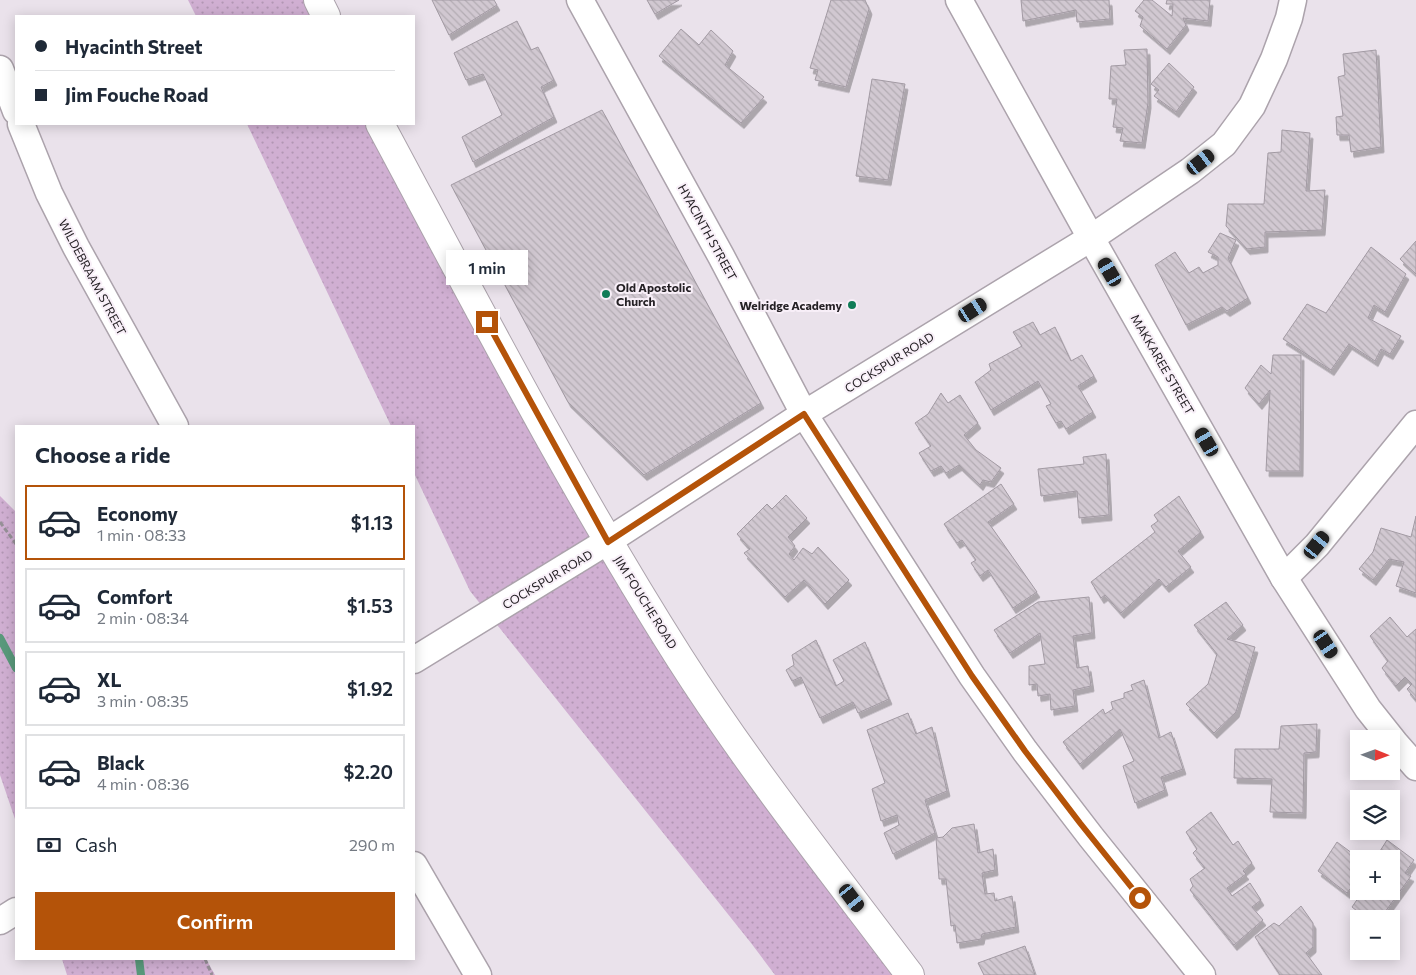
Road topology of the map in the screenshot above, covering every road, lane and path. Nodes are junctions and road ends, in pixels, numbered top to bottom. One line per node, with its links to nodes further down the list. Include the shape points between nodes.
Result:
1 (318, 0): 5 (street)
2 (580, 0): 11 (street, HYACINTH STREET, via 726,264)
3 (959, 0): 10 (street, MAKKAREE STREET)
4 (1293, 0): 10 (street, COCKSPUR ROAD, via 1274,59 1252,106 1224,144)
5 (326, 15)
6 (0, 69): 7 (street)
7 (15, 108)
8 (21, 125): 13 (street, WILDEBRAAM STREET, via 48,193)
9 (381, 125): 15 (street, JIM FOUCHE ROAD)
10 (1091, 238): 11 (street, COCKSPUR ROAD); 17 (street, MAKKAREE STREET)
11 (804, 414): 15 (street, COCKSPUR ROAD); 27 (street, HYACINTH STREET, via 972,676 1025,751)
12 (1416, 424): 17 (street, via 1317,545)
13 (174, 425)
14 (0, 522): 16 (path)
15 (608, 542): 18 (street, COCKSPUR ROAD); 26 (street, JIM FOUCHE ROAD, via 680,658 760,776)
16 (15, 543)
17 (1284, 578): 19 (street, MAKKAREE STREET, via 1368,709)
18 (415, 659)
19 (1416, 767)
20 (415, 867): 25 (street)
21 (15, 912): 22 (street)
22 (0, 922)
23 (205, 960): 24 (path)
24 (212, 975)
25 (478, 975)
26 (910, 975)
27 (1202, 975)

